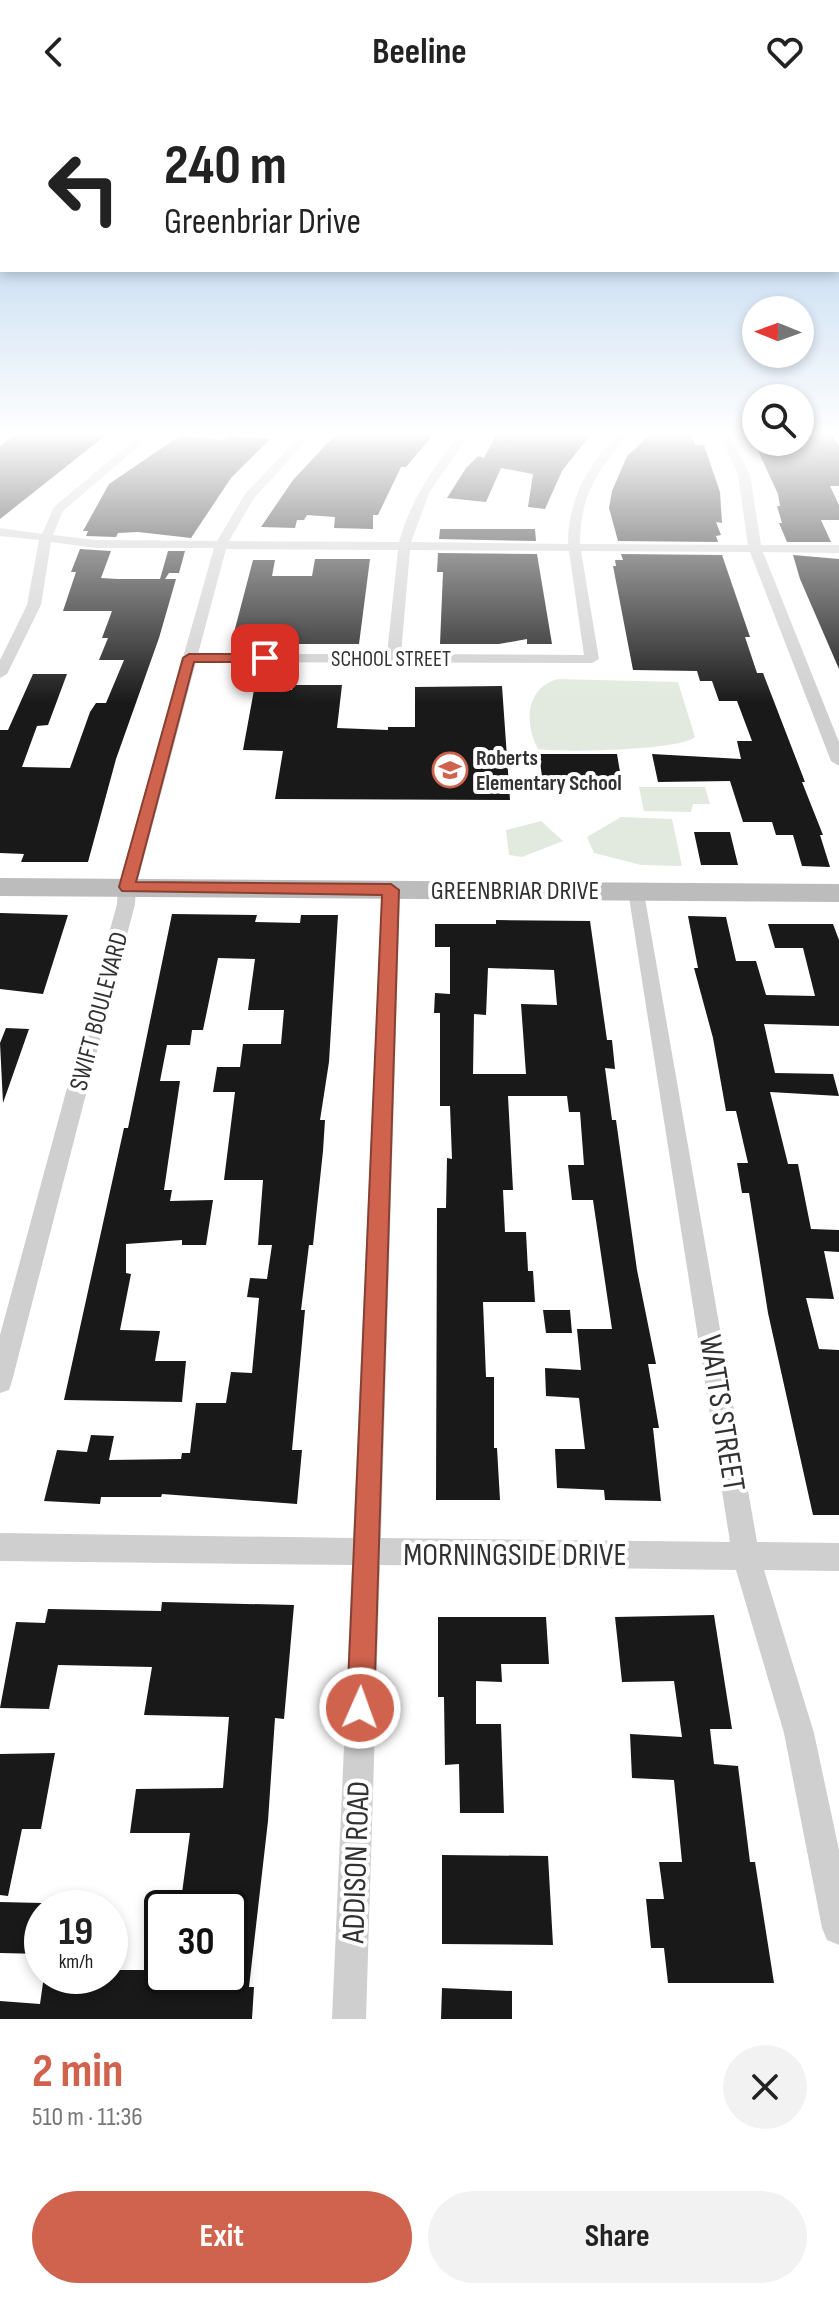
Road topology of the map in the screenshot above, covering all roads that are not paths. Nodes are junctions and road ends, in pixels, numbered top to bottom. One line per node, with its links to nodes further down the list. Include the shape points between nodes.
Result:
1 (25, 524): 7 (street)
2 (52, 524): 8 (street)
3 (232, 524): 9 (street, SWIFT BOULEVARD)
4 (408, 524): 10 (street)
5 (575, 524): 11 (street)
6 (751, 524): 12 (street)
7 (3, 535): 8 (street)
8 (45, 540): 9 (street); 16 (street, via 34,605)
9 (221, 544): 10 (street); 14 (street, SWIFT BOULEVARD)
10 (402, 546): 11 (street); 15 (street)
11 (573, 548): 12 (street); 15 (street, SCHOOL STREET, via 592,659)
12 (755, 548): 13 (street); 17 (street)
13 (839, 549)
14 (189, 658): 15 (street, SCHOOL STREET); 19 (street, SWIFT BOULEVARD)
15 (394, 658)
16 (0, 674)
17 (839, 761)
18 (0, 887): 19 (main road, GREENBRIAR DRIVE)
19 (127, 887): 20 (main road, GREENBRIAR DRIVE); 23 (street, SWIFT BOULEVARD)
20 (391, 890): 21 (main road, GREENBRIAR DRIVE); 25 (street, ADDISON ROAD)
21 (637, 891): 22 (main road, GREENBRIAR DRIVE); 26 (street, WATTS STREET)
22 (839, 893)
23 (0, 1381)
24 (0, 1547): 25 (street, MORNINGSIDE DRIVE)
25 (366, 1553): 26 (street, MORNINGSIDE DRIVE); 29 (street, ADDISON ROAD)
26 (746, 1556): 27 (street, MORNINGSIDE DRIVE); 28 (street, WATTS STREET, via 799,1733)
27 (839, 1557)
28 (839, 1928)
29 (349, 2019)

